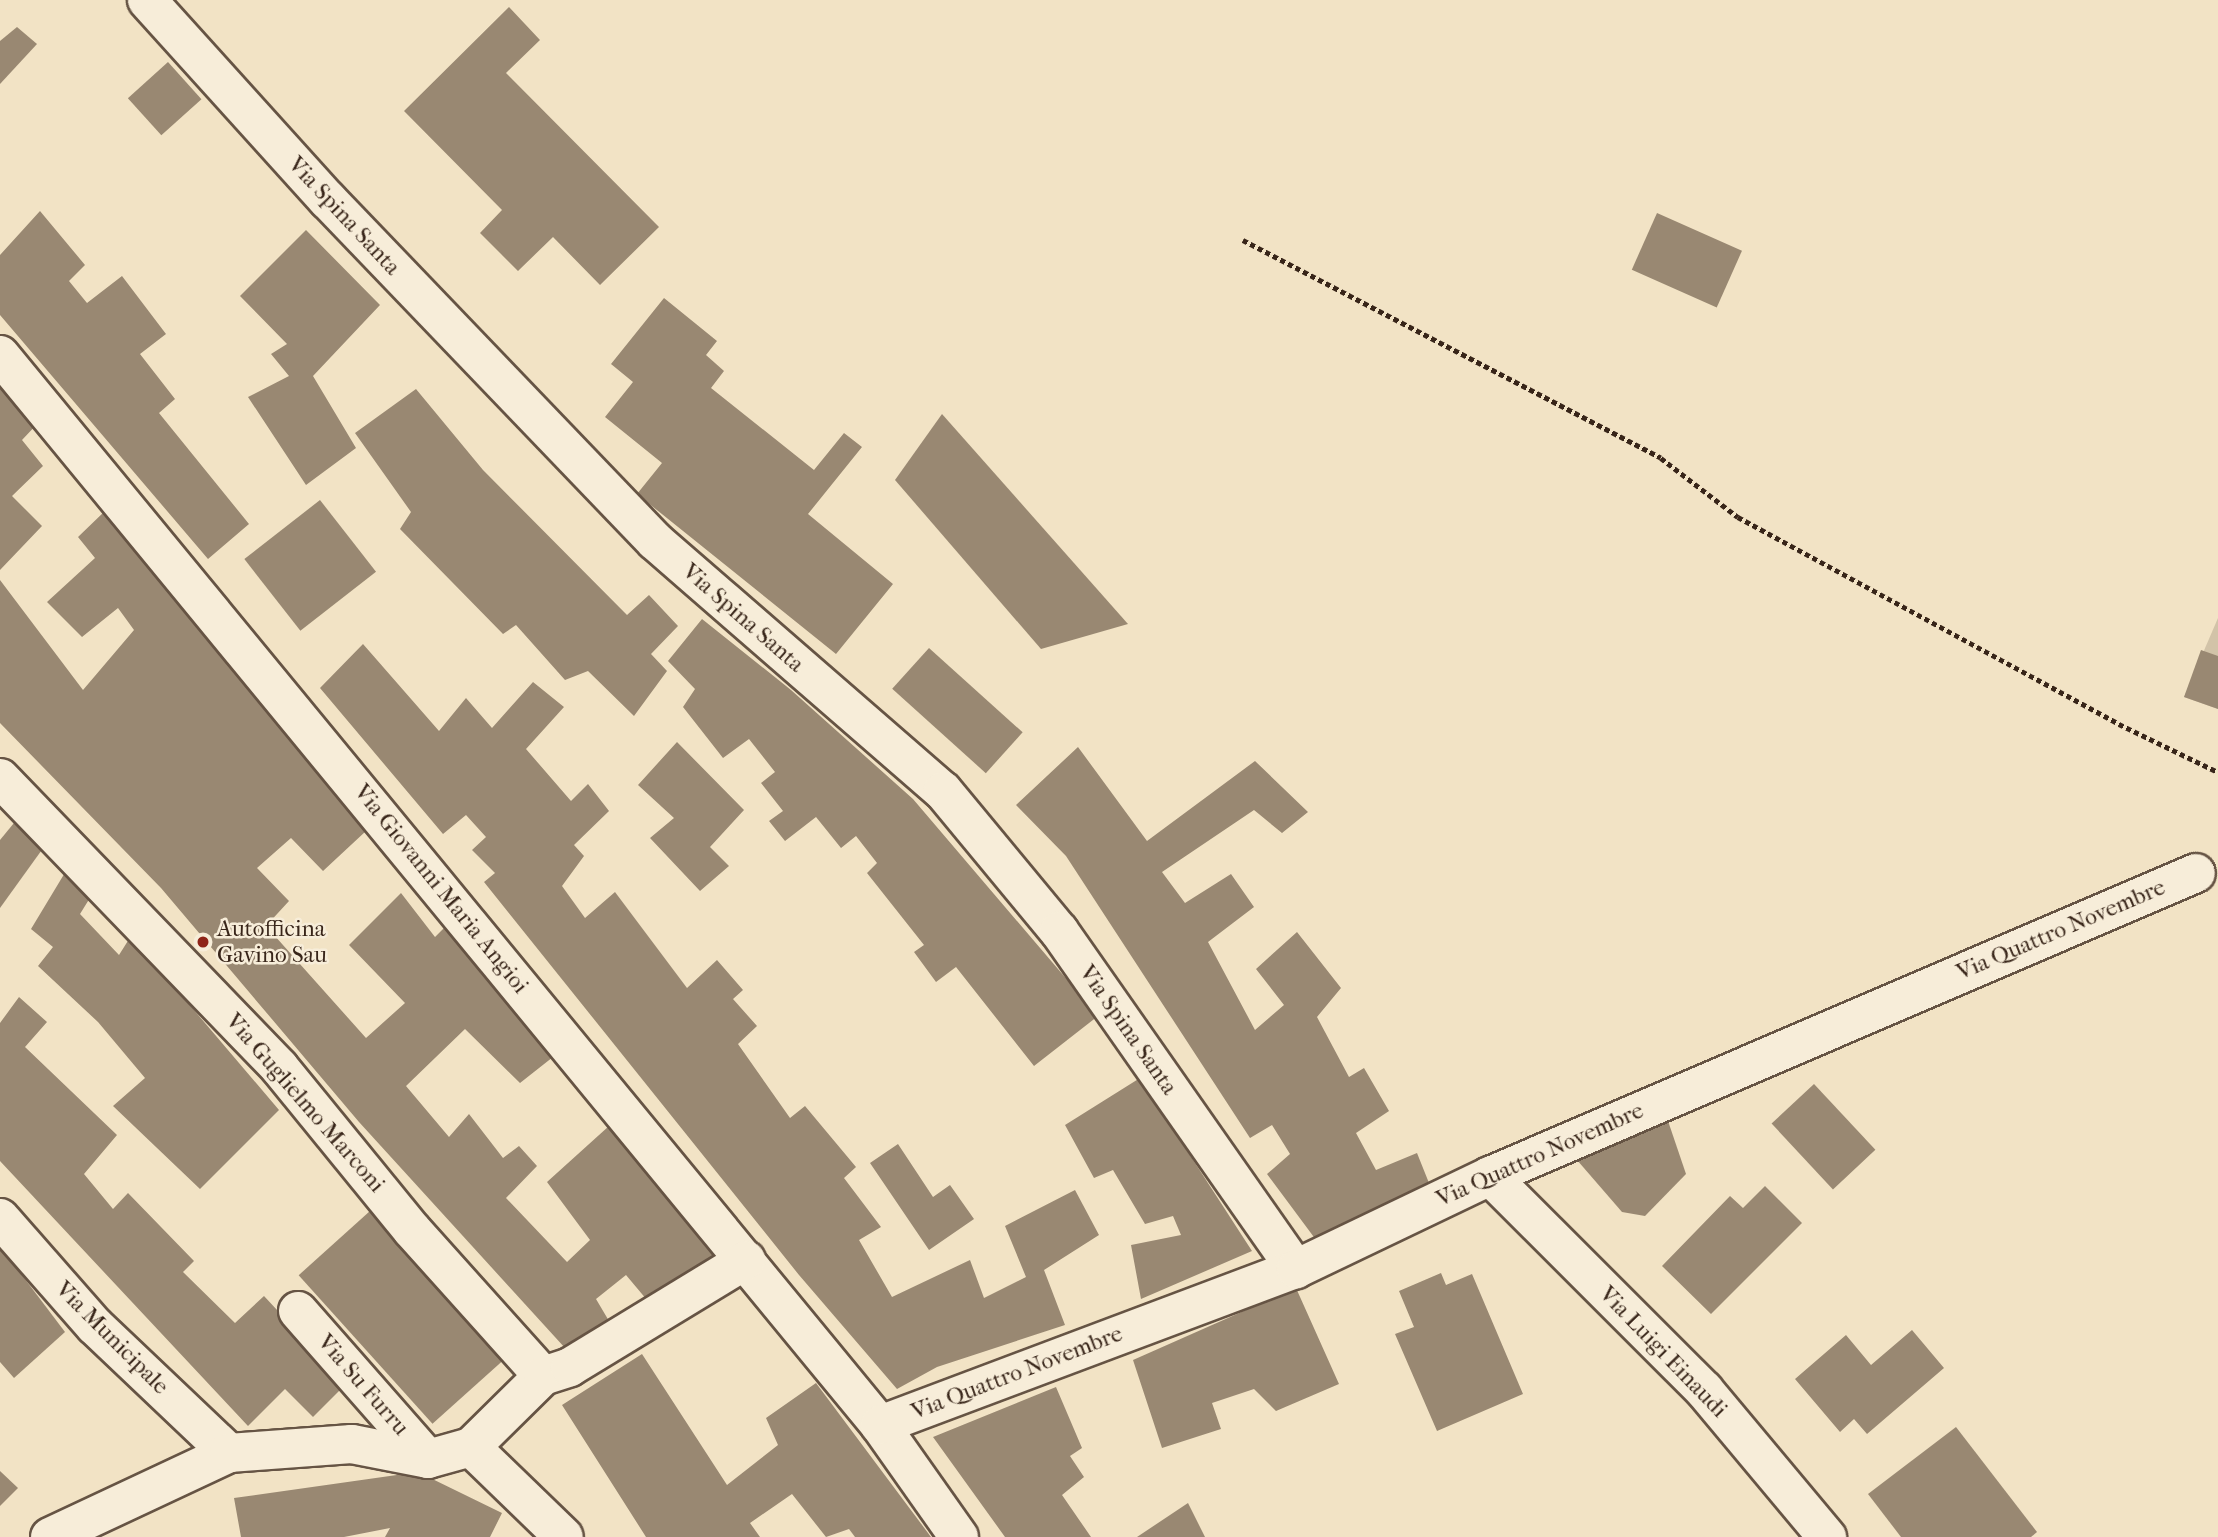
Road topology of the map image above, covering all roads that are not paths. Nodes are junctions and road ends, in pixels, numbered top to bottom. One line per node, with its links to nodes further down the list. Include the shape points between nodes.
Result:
1 (147, 0): 8 (street, Via Spina Santa, via 328,200 655,541 943,791 1059,931)
2 (0, 355): 7 (street, Via Giovanni Maria Angioi)
3 (0, 778): 10 (street, Via Guglielmo Marconi, via 279,1067 412,1230)
4 (2196, 873): 5 (street, Via Quattro Novembre)
5 (1490, 1176): 8 (street, Via Quattro Novembre); 18 (street, Via Luigi Einaudi, via 1704,1390)
6 (0, 1218): 13 (street, Via Municipale, via 95,1326)
7 (746, 1260): 10 (street, via 570,1367); 11 (street, Via Giovanni Maria Angioi)
8 (1296, 1269): 11 (street, Via Quattro Novembre)
9 (298, 1311): 14 (street, Via Su Furru)
10 (543, 1376): 12 (street)
11 (880, 1425): 17 (street, Via Giovanni Maria Angioi)
12 (471, 1447): 14 (street); 16 (street)
13 (229, 1453): 14 (street, via 352,1444); 15 (street)
14 (428, 1459)
15 (50, 1537)
16 (564, 1537)
17 (959, 1537)
18 (1827, 1537)

